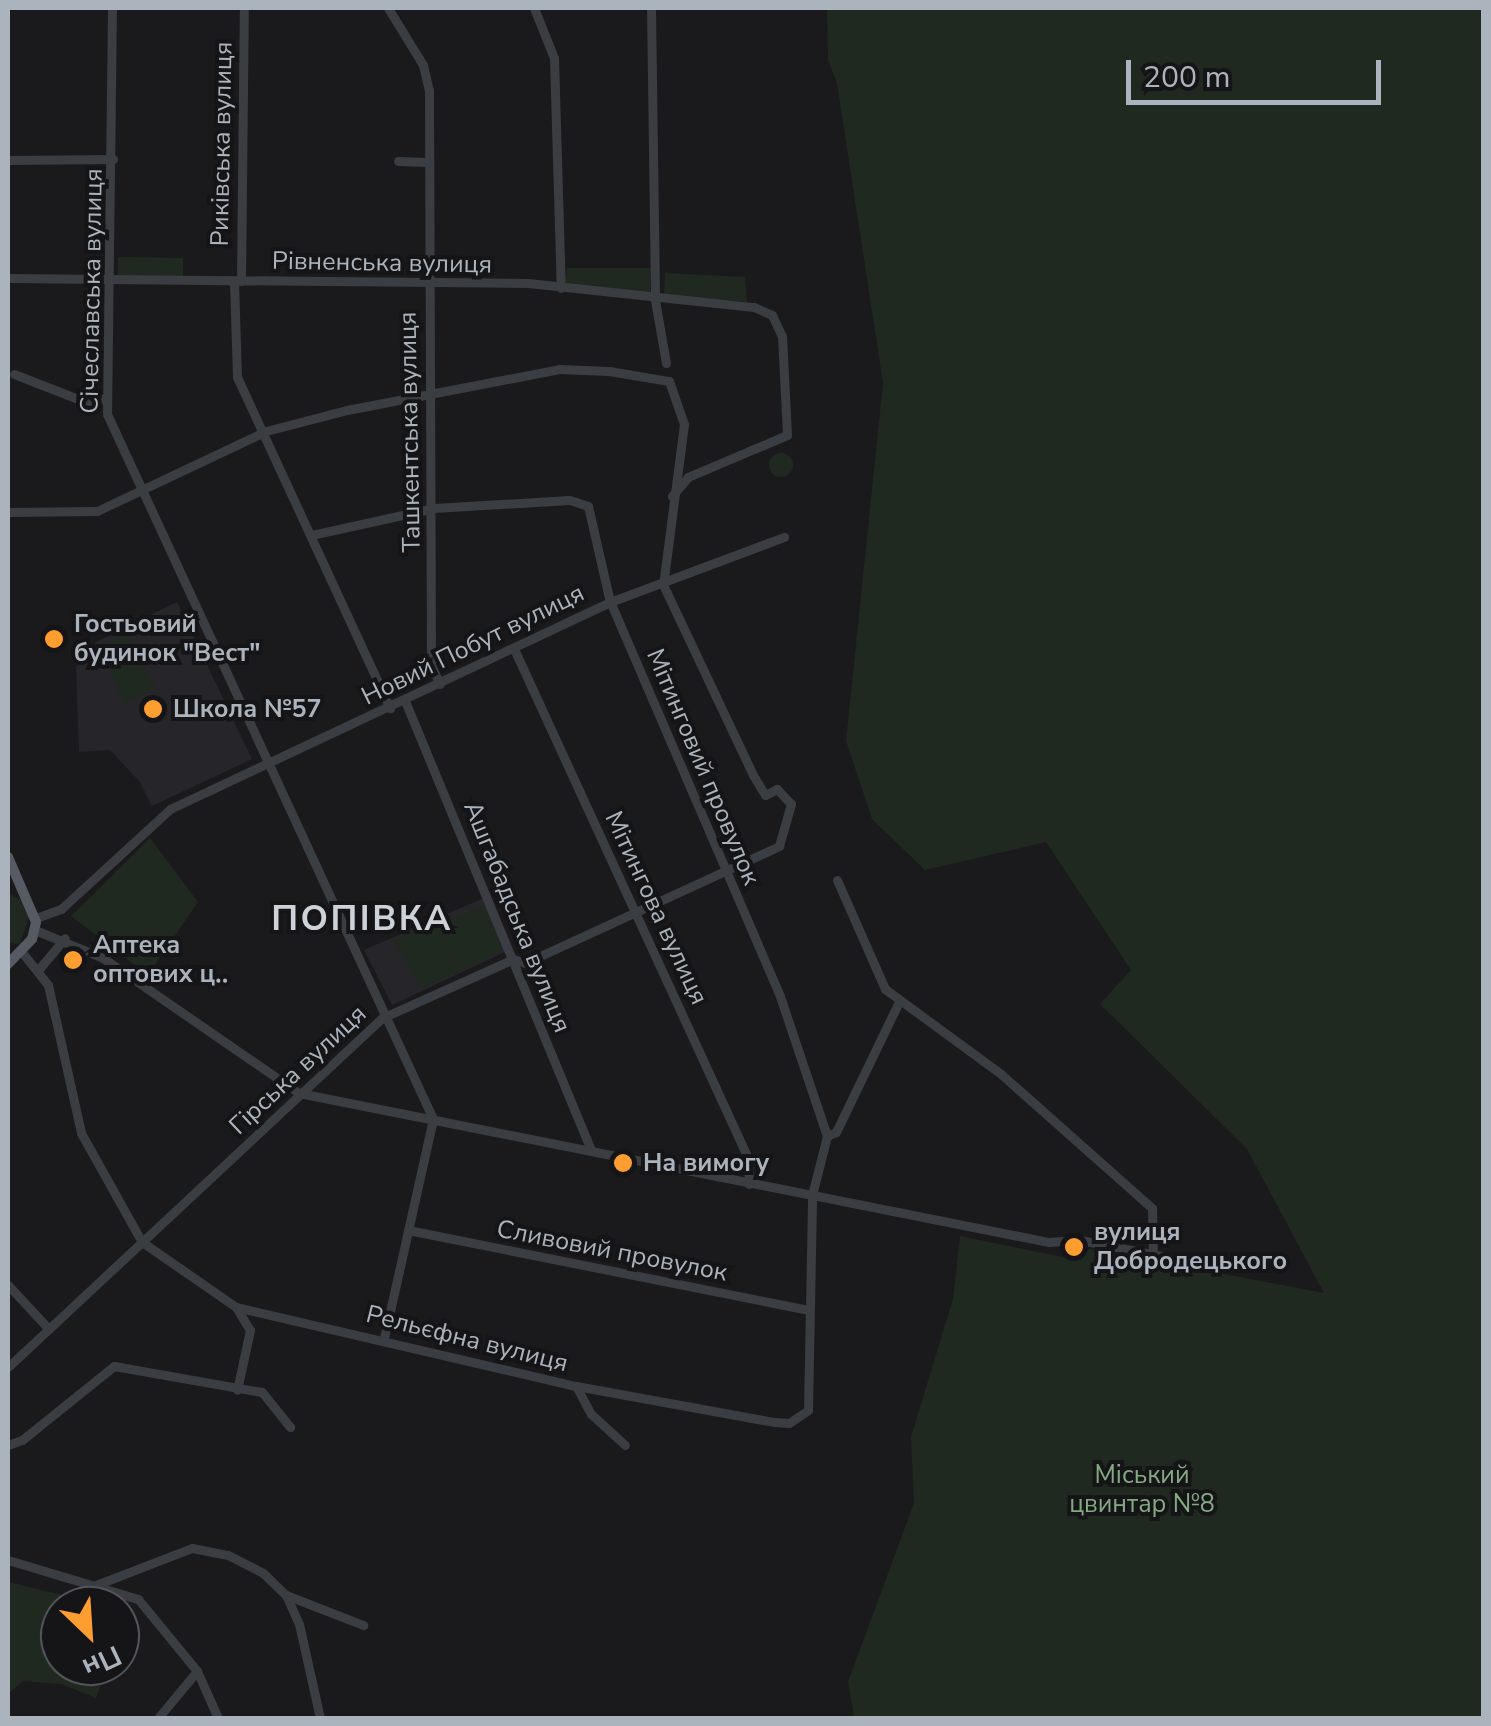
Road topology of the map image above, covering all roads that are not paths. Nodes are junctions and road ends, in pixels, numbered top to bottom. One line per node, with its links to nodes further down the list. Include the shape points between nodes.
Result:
1 (112, 8): 7 (street, Січеславська вулиця)
2 (244, 8): 12 (street, Риківська вулиця)
3 (388, 8): 9 (street, Ташкентська вулиця, via 423,65)
4 (534, 8): 14 (street, via 554,58)
5 (651, 8): 15 (street)
6 (8, 160): 7 (street)
7 (114, 160): 11 (street, Січеславська вулиця)
8 (398, 161): 9 (street)
9 (428, 162): 13 (street, Ташкентська вулиця)
10 (8, 278): 11 (street, Рівненська вулиця)
11 (111, 279): 12 (street, Рівненська вулиця); 19 (street, Січеславська вулиця)
12 (238, 282): 13 (street, Рівненська вулиця); 20 (street, via 237,377)
13 (426, 285): 14 (street, Рівненська вулиця); 18 (street, Ташкентська вулиця)
14 (562, 288): 15 (street, Рівненська вулиця)
15 (655, 300): 16 (street); 22 (street, Рівненська вулиця, via 754,307 772,316 782,336 788,435 688,477)
16 (666, 363)
17 (14, 374): 19 (street, via 86,402)
18 (427, 393): 20 (street); 22 (street, via 559,368 669,381 684,424); 23 (street, Ташкентська вулиця)
19 (106, 399): 21 (street, Січеславська вулиця)
20 (266, 431): 21 (street); 25 (street)
21 (138, 491): 24 (street, via 83,514); 33 (street, Січеславська вулиця)
22 (672, 496): 27 (street)
23 (434, 508): 25 (street); 28 (street, Мітинговий провулок, via 581,501 592,516); 30 (street, Ташкентська вулиця, via 432,665)
24 (8, 512)
25 (311, 535): 32 (street)
26 (784, 538): 27 (street, Новий Побут вулиця)
27 (664, 583): 28 (street, Новий Побут вулиця); 35 (street, Гірська вулиця, via 765,795 777,789 791,804 780,846)
28 (610, 602): 29 (street, Новий Побут вулиця); 35 (street, Мітинговий провулок)
29 (515, 651): 30 (street, Новий Побут вулиця); 38 (street, Мітингова вулиця)
30 (440, 684): 31 (street, Новий Побут вулиця)
31 (405, 701): 32 (street, Новий Побут вулиця); 43 (street, Ашгабадська вулиця)
32 (390, 708): 33 (street, Новий Побут вулиця)
33 (264, 765): 39 (street, Новий Побут вулиця, via 160,816 61,909); 47 (street, Січеславська вулиця)
34 (8, 857): 37 (main road)
35 (726, 868): 38 (street, Гірська вулиця); 50 (street, Мітинговий провулок)
36 (837, 880): 46 (street)
37 (13, 884): 39 (main road)
38 (635, 909): 43 (street, Гірська вулиця, via 525,962); 52 (street, Мітингова вулиця, via 748,1158)
39 (36, 924): 40 (street); 42 (main road, Новий Побут вулиця)
40 (65, 938): 45 (street); 48 (street)
41 (8, 948): 42 (main road)
42 (20, 950): 44 (main road, Новий Побут вулиця); 45 (street)
43 (513, 959): 47 (street, Гірська вулиця); 51 (street, Ашгабадська вулиця)
44 (8, 964)
45 (39, 970): 55 (street, via 81,1132)
46 (898, 1004): 50 (street, via 836,1132); 56 (street, via 1001,1074 1152,1208)
47 (382, 1018): 48 (street, Гірська вулиця); 49 (street, Січеславська вулиця)
48 (300, 1093): 49 (street); 55 (street, Гірська вулиця)
49 (433, 1119): 51 (street); 54 (street)
50 (828, 1136): 53 (street)
51 (591, 1149): 52 (street)
52 (748, 1184): 53 (street)
53 (812, 1196): 56 (street, via 1048,1242 1080,1240); 60 (street)
54 (408, 1230): 60 (street, Сливовий провулок); 62 (street)
55 (142, 1242): 59 (street, Рельєфна вулиця); 61 (street, Гірська вулиця)
56 (1153, 1254): 57 (street)
57 (1223, 1268)
58 (8, 1286): 61 (street)
59 (236, 1307): 62 (street, Рельєфна вулиця); 65 (street, via 250,1330)
60 (808, 1310): 64 (street, Рельєфна вулиця, via 811,1393 801,1418 775,1422)
61 (48, 1328): 63 (street, Гірська вулиця)
62 (384, 1338): 64 (street, Рельєфна вулиця)
63 (8, 1366)
64 (576, 1386): 68 (street, via 591,1414)
65 (237, 1390): 66 (street, via 262,1392); 67 (street, via 114,1366)
66 (290, 1427)
67 (8, 1445)
68 (625, 1445)
69 (8, 1560): 70 (street)
70 (96, 1585): 71 (street, via 192,1548 245,1564); 73 (street, via 138,1599)
71 (286, 1596): 72 (street); 76 (street, via 299,1624)
72 (363, 1625)
73 (197, 1671): 74 (street); 75 (street)
74 (158, 1718)
75 (218, 1718)
76 (320, 1718)

